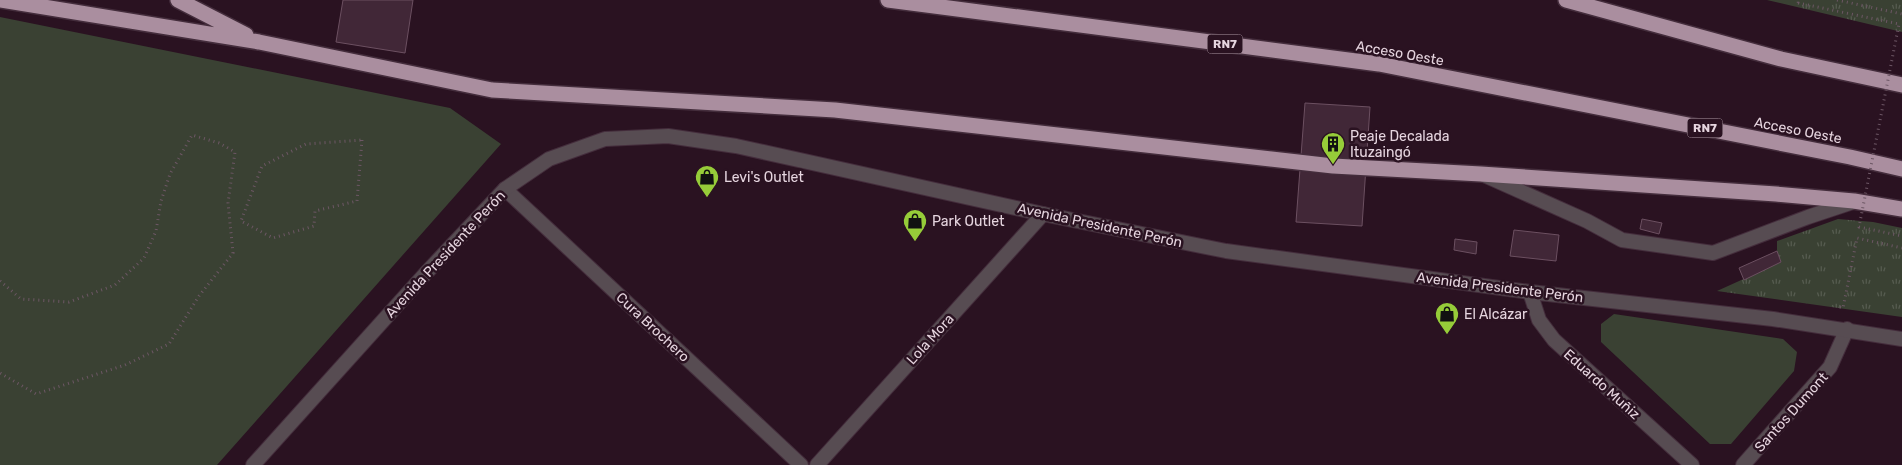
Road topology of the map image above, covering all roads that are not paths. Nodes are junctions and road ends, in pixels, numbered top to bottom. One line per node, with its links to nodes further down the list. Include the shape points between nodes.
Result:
1 (1, 0): 5 (highway)
2 (178, 0): 5 (highway)
3 (888, 0): 7 (highway, Acceso Oeste / RN7, via 1379,64)
4 (1566, 0): 6 (highway, via 1782,59)
5 (259, 42): 8 (highway, via 492,90 835,110 1333,166)
6 (1902, 85)
7 (1902, 169)
8 (1481, 174): 10 (highway); 10 (street, via 1622,240 1713,253)
9 (504, 189): 12 (street, Avenida Presidente Perón, via 548,159 605,139 668,136 736,146); 16 (street, Avenida Presidente Perón); 17 (street, Cura Brochero)
10 (1854, 201): 11 (highway)
11 (1902, 210)
12 (1043, 214): 13 (street, Avenida Presidente Perón, via 1226,251); 18 (street, Lola Mora)
13 (1530, 292): 14 (street, Avenida Presidente Perón); 19 (street, Eduardo Muñiz, via 1538,320 1554,340)
14 (1847, 329): 15 (street, Avenida Presidente Perón); 20 (street, Santos Dumont, via 1830,368)
15 (1902, 339)
16 (253, 465)
17 (801, 465)
18 (817, 465)
19 (1692, 465)
20 (1743, 465)

